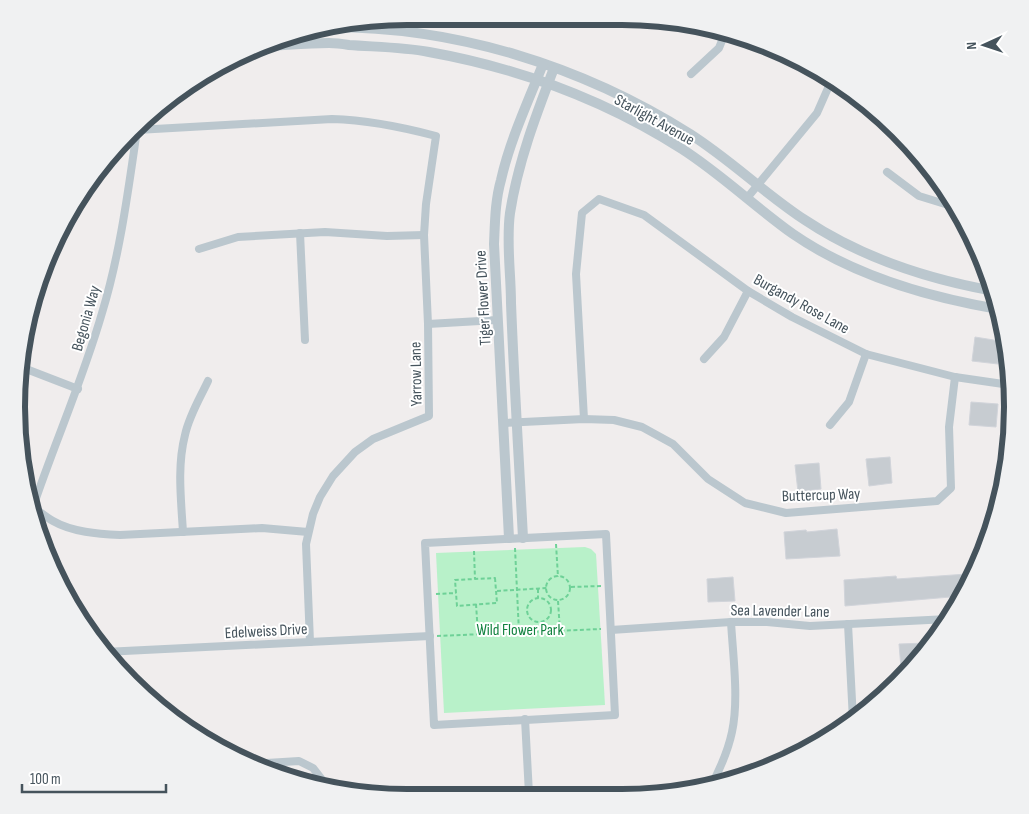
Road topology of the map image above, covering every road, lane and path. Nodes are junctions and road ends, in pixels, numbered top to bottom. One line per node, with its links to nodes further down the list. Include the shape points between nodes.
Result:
1 (360, 28): 6 (street, Starlight Avenue, via 430,34 500,49)
2 (328, 33): 4 (street)
3 (723, 39): 8 (street, via 719,48)
4 (329, 43): 5 (street, Starlight Avenue); 9 (street, Starlight Avenue, via 428,52 496,66)
5 (284, 45)
6 (543, 64): 7 (street, Starlight Avenue); 9 (street, Tiger Flower Drive)
7 (554, 68): 10 (street, Tiger Flower Drive); 15 (street, Starlight Avenue, via 636,102 691,135)
8 (691, 74)
9 (537, 80): 10 (street, Starlight Avenue); 24 (street, Tiger Flower Drive, via 510,146 500,181 494,244)
10 (548, 84): 16 (street, Starlight Avenue, via 628,118 682,149); 35 (street, Tiger Flower Drive, via 523,156 510,215)
11 (829, 86): 15 (street, via 817,113)
12 (145, 129): 19 (street, Yarrow Lane, via 332,119 403,127 436,136)
13 (135, 139): 33 (street, Begonia Way, via 119,244 103,312)
14 (887, 172): 17 (street, via 919,196)
15 (758, 184): 16 (street); 21 (street, Starlight Avenue, via 804,220 868,255 912,272)
16 (747, 198): 23 (street, Starlight Avenue, via 795,235 861,271 923,293)
17 (946, 204)
18 (300, 233): 19 (street); 20 (street, via 238,237); 26 (street)
19 (424, 235): 25 (street, Yarrow Lane)
20 (199, 250)
21 (986, 289)
22 (748, 291): 27 (street, Burgandy Rose Lane); 28 (street, via 724,337); 34 (street, Burgandy Rose Lane, via 644,215 600,200 582,213 576,274)
23 (991, 308)
24 (497, 320): 25 (street); 36 (street, Tiger Flower Drive)
25 (428, 324): 41 (street, Yarrow Lane, via 430,416 373,439 349,457 332,476 320,497)
26 (304, 340)
27 (866, 354): 30 (street, Burgandy Rose Lane); 37 (street, via 849,402)
28 (704, 359)
29 (27, 370): 33 (street)
30 (955, 377): 32 (street, Burgandy Rose Lane); 34 (street, Buttercup Way, via 949,427 951,488 937,501 786,513 745,503 708,479 673,444 642,427 614,420)
31 (208, 381): 40 (street, via 182,447)
32 (1003, 384)
33 (78, 388): 38 (street, Begonia Way)
34 (584, 419): 35 (street, Buttercup Way)
35 (517, 422): 36 (street, Buttercup Way); 43 (street, Tiger Flower Drive)
36 (503, 423): 43 (street, Tiger Flower Drive)
37 (830, 425)
38 (36, 499)
39 (40, 512): 40 (street, Begonia Way, via 54,522 98,534)
40 (183, 532): 41 (street, via 262,528)
41 (308, 532): 69 (street, Yarrow Lane)
42 (556, 537): 43 (street); 45 (path); 47 (street, via 606,534)
43 (515, 538): 51 (path); 54 (street, via 425,543)
44 (474, 551): 46 (path)
45 (558, 577): 48 (path, via 550,580); 49 (path, via 565,579)
46 (475, 579): 52 (path, via 495,578); 53 (path, via 455,580)
47 (608, 586): 49 (path); 64 (street)
48 (547, 588): 50 (path); 56 (path, via 550,597)
49 (570, 588): 56 (path, via 568,596)
50 (538, 589): 51 (path); 55 (path)
51 (517, 590): 52 (path); 66 (path)
52 (496, 591): 57 (path, via 497,603)
53 (456, 593): 54 (path); 57 (path, via 456,606)
54 (428, 594): 68 (street)
55 (538, 598): 58 (path, via 548,601); 58 (path, via 528,606 527,614 532,620 547,620)
56 (558, 600): 59 (path)
57 (476, 604): 67 (path)
58 (551, 609): 59 (path)
59 (559, 609): 65 (path)
60 (940, 619): 62 (street, Sea Lavender Lane)
61 (732, 622): 62 (street, Sea Lavender Lane, via 810,626); 64 (street, Sea Lavender Lane); 74 (street, via 735,710 725,758)
62 (848, 624): 71 (street)
63 (601, 629): 65 (path)
64 (611, 630): 72 (street, via 615,715)
65 (560, 631): 66 (path)
66 (519, 633): 67 (path)
67 (478, 634): 68 (path)
68 (430, 636): 69 (street, Edelweiss Drive); 72 (street, via 434,725)
69 (310, 642): 70 (street, Edelweiss Drive)
70 (114, 652)
71 (853, 712)
72 (525, 719): 76 (street)
73 (268, 763): 75 (street, via 299,761 313,768)
74 (714, 778)
75 (322, 779)
76 (528, 789)

